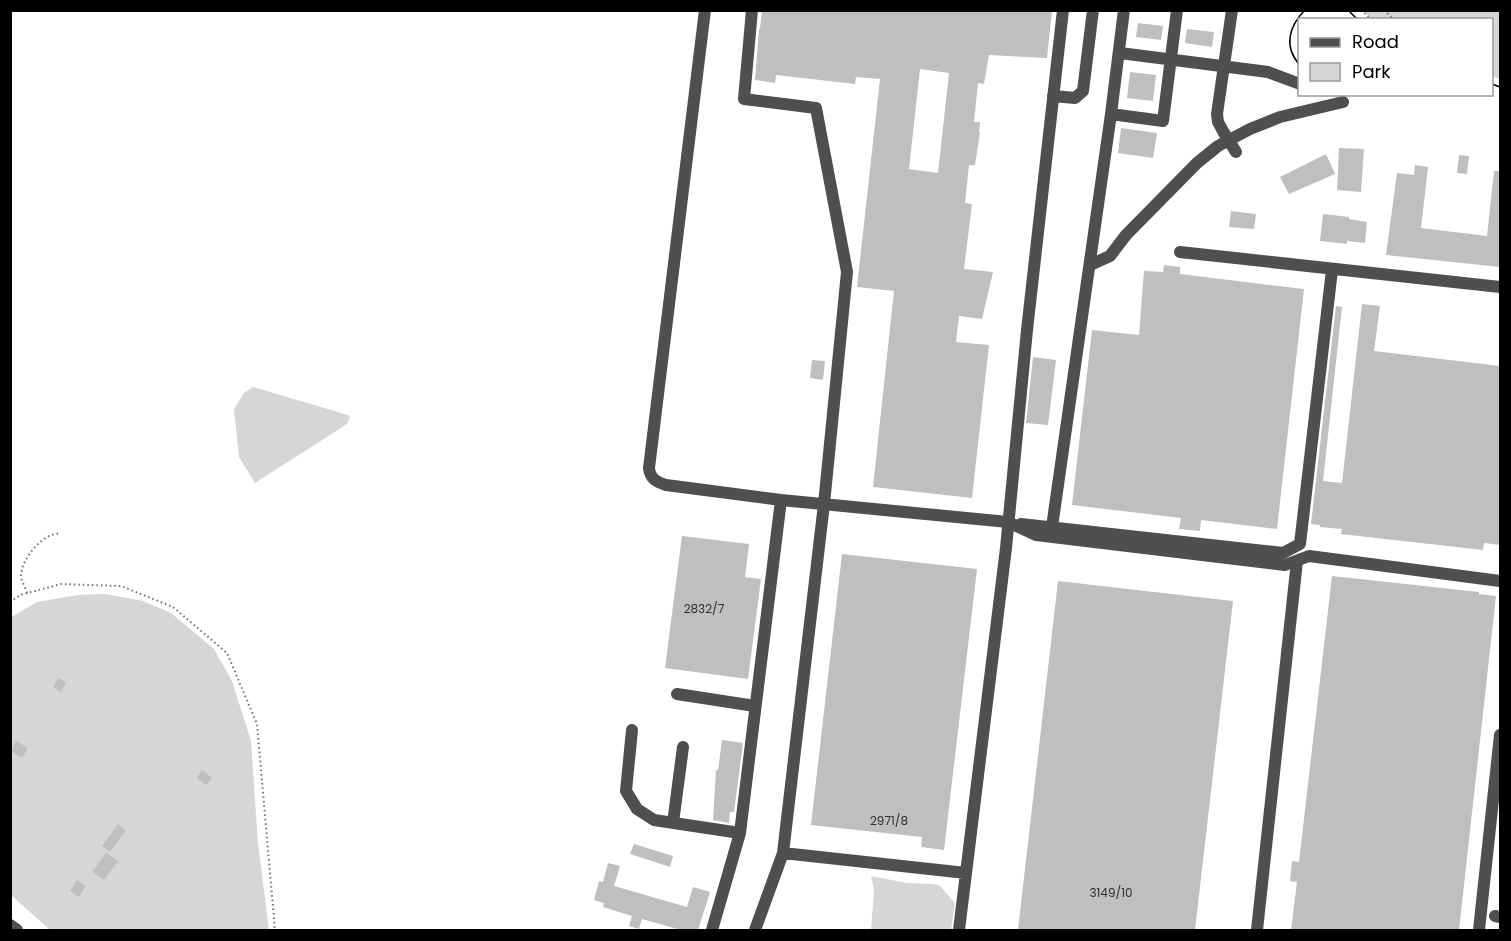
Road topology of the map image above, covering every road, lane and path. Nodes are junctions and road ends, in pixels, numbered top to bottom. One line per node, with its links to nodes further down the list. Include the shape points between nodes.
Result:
1 (705, 10): 20 (street, via 649,468 655,480 666,485)
2 (752, 10): 21 (street, via 744,99 816,108 847,272)
3 (1063, 10): 12 (street)
4 (1093, 10): 12 (street, via 1083,91 1075,98)
5 (1124, 10): 8 (street)
6 (1177, 10): 9 (street)
7 (1232, 10): 10 (street)
8 (1120, 53): 9 (street); 14 (street)
9 (1171, 59): 10 (street); 14 (street, via 1163,121)
10 (1224, 66): 11 (street, via 1268,72); 15 (street, bridge, via 1218,122)
11 (1298, 84)
12 (1053, 96): 22 (street)
13 (1330, 96): 17 (street, via 1343,102 1280,117 1218,146 1126,235 1110,256)
14 (1111, 114): 17 (street)
15 (1236, 152)
16 (1180, 252): 18 (street)
17 (1090, 265): 23 (street)
18 (1332, 270): 19 (street); 23 (street, via 1300,544 1283,553)
19 (1500, 287)
20 (782, 500): 21 (street); 30 (street)
21 (824, 504): 22 (street); 36 (street)
22 (1008, 522): 23 (street); 25 (street, via 1036,535 1285,565); 37 (street)
23 (1052, 527)
24 (61, 534): 27 (path, via 46,536 24,561 21,576)
25 (1297, 561): 26 (street, via 1308,556); 44 (street)
26 (1500, 581)
27 (27, 593): 28 (path); 40 (path, via 62,584 121,586 173,607 227,653 257,724)
28 (10, 602)
29 (677, 694): 30 (street)
30 (755, 706): 35 (street)
31 (632, 730): 34 (street, via 626,791 637,809 654,820)
32 (1500, 735): 45 (street)
33 (683, 747): 34 (street)
34 (673, 823): 35 (street)
35 (740, 832): 41 (street)
36 (783, 853): 37 (street); 42 (street)
37 (966, 873): 43 (street)
38 (10, 925): 39 (street)
39 (17, 930)
40 (275, 930)
41 (712, 930)
42 (754, 930)
43 (959, 930)
44 (1257, 930)
45 (1479, 930)

